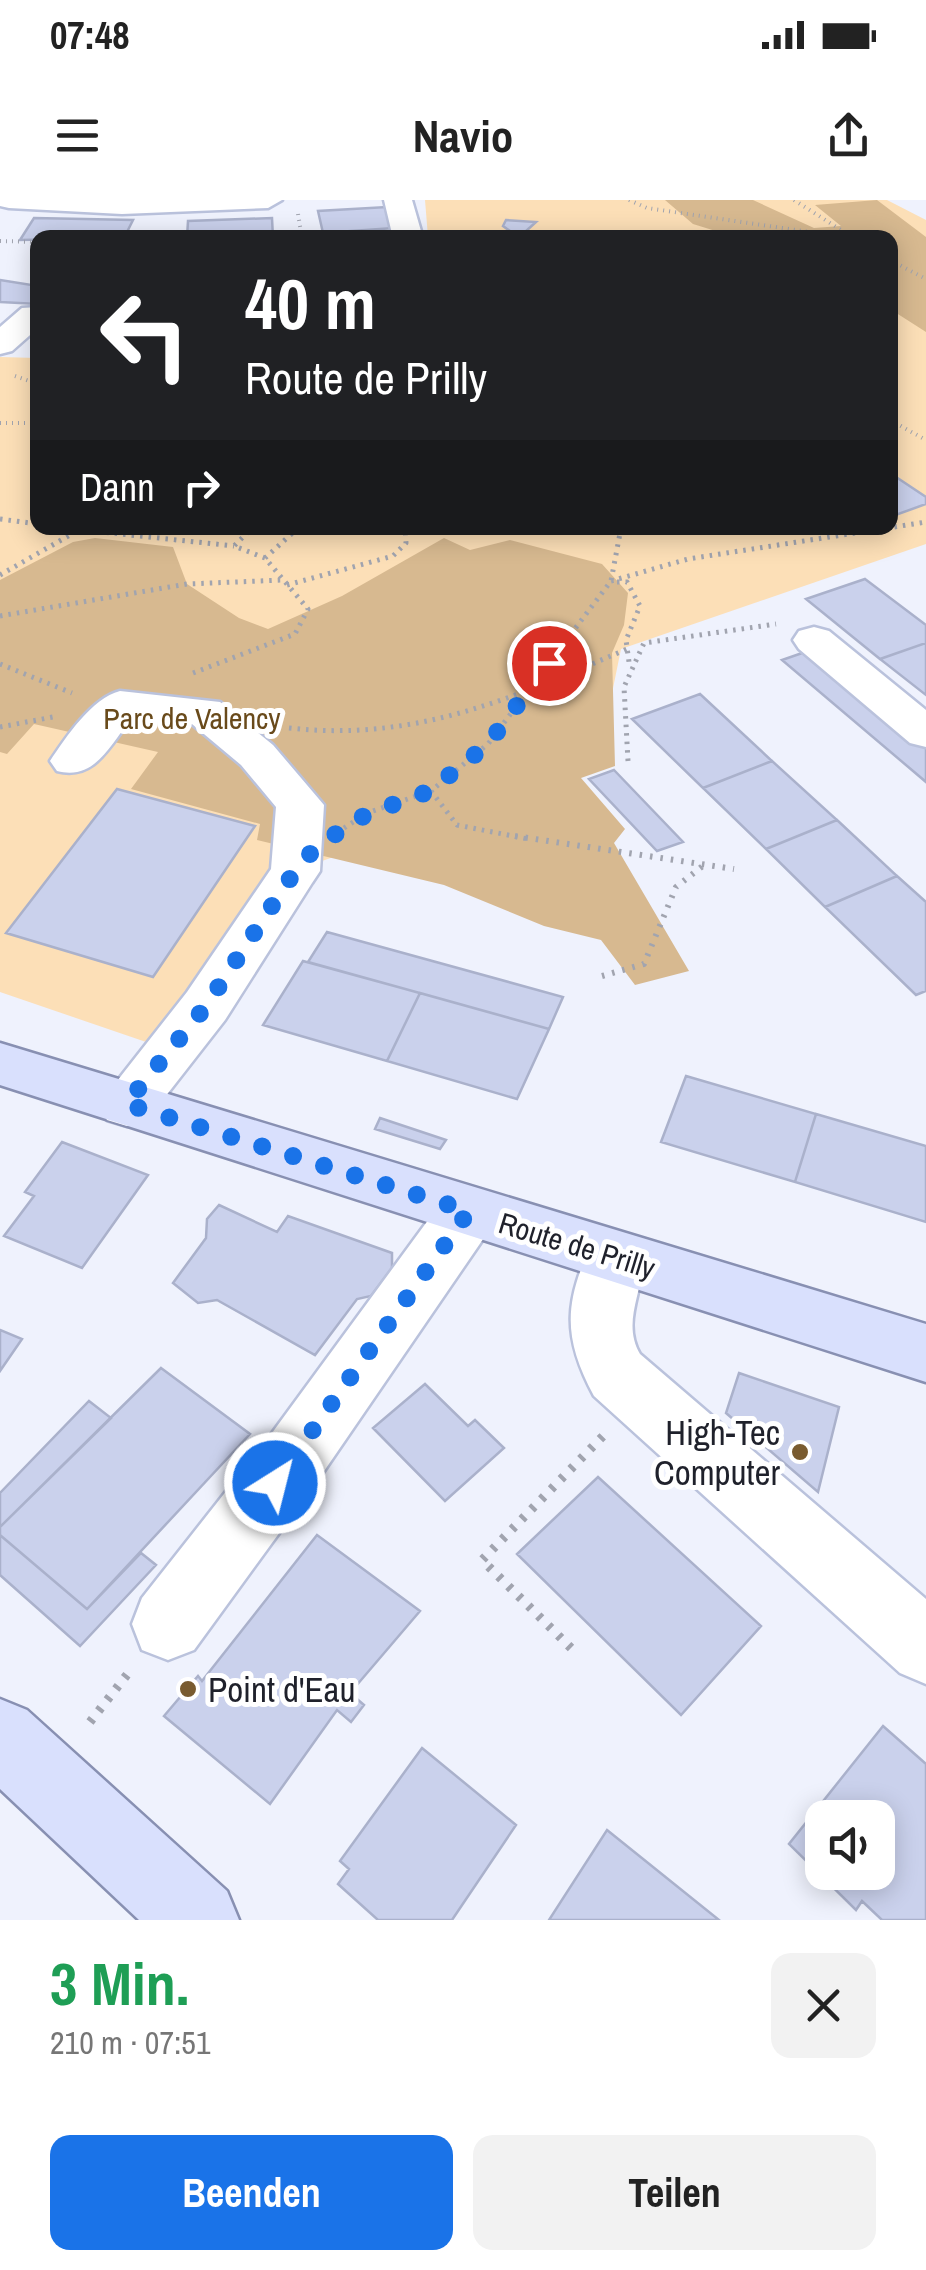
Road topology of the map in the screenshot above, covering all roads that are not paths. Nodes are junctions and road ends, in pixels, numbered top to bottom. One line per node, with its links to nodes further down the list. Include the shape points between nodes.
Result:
1 (9, 200): 2 (street)
2 (268, 200)
3 (398, 200): 4 (street)
4 (406, 230)
5 (23, 314): 6 (street)
6 (0, 344)
7 (814, 640): 8 (street)
8 (926, 732)
9 (74, 761): 11 (street, via 120,704 204,712 257,755 300,804 295,871 206,1006)
10 (0, 1064): 11 (main road, Route de Prilly)
11 (126, 1104): 12 (main road, Route de Prilly)
12 (469, 1211): 13 (main road, Route de Prilly); 15 (street)
13 (616, 1257): 14 (main road, Route de Prilly); 16 (street, via 599,1342 617,1375)
14 (926, 1352)
15 (168, 1624)
16 (926, 1647)
17 (0, 1737): 18 (main road)
18 (198, 1920)

